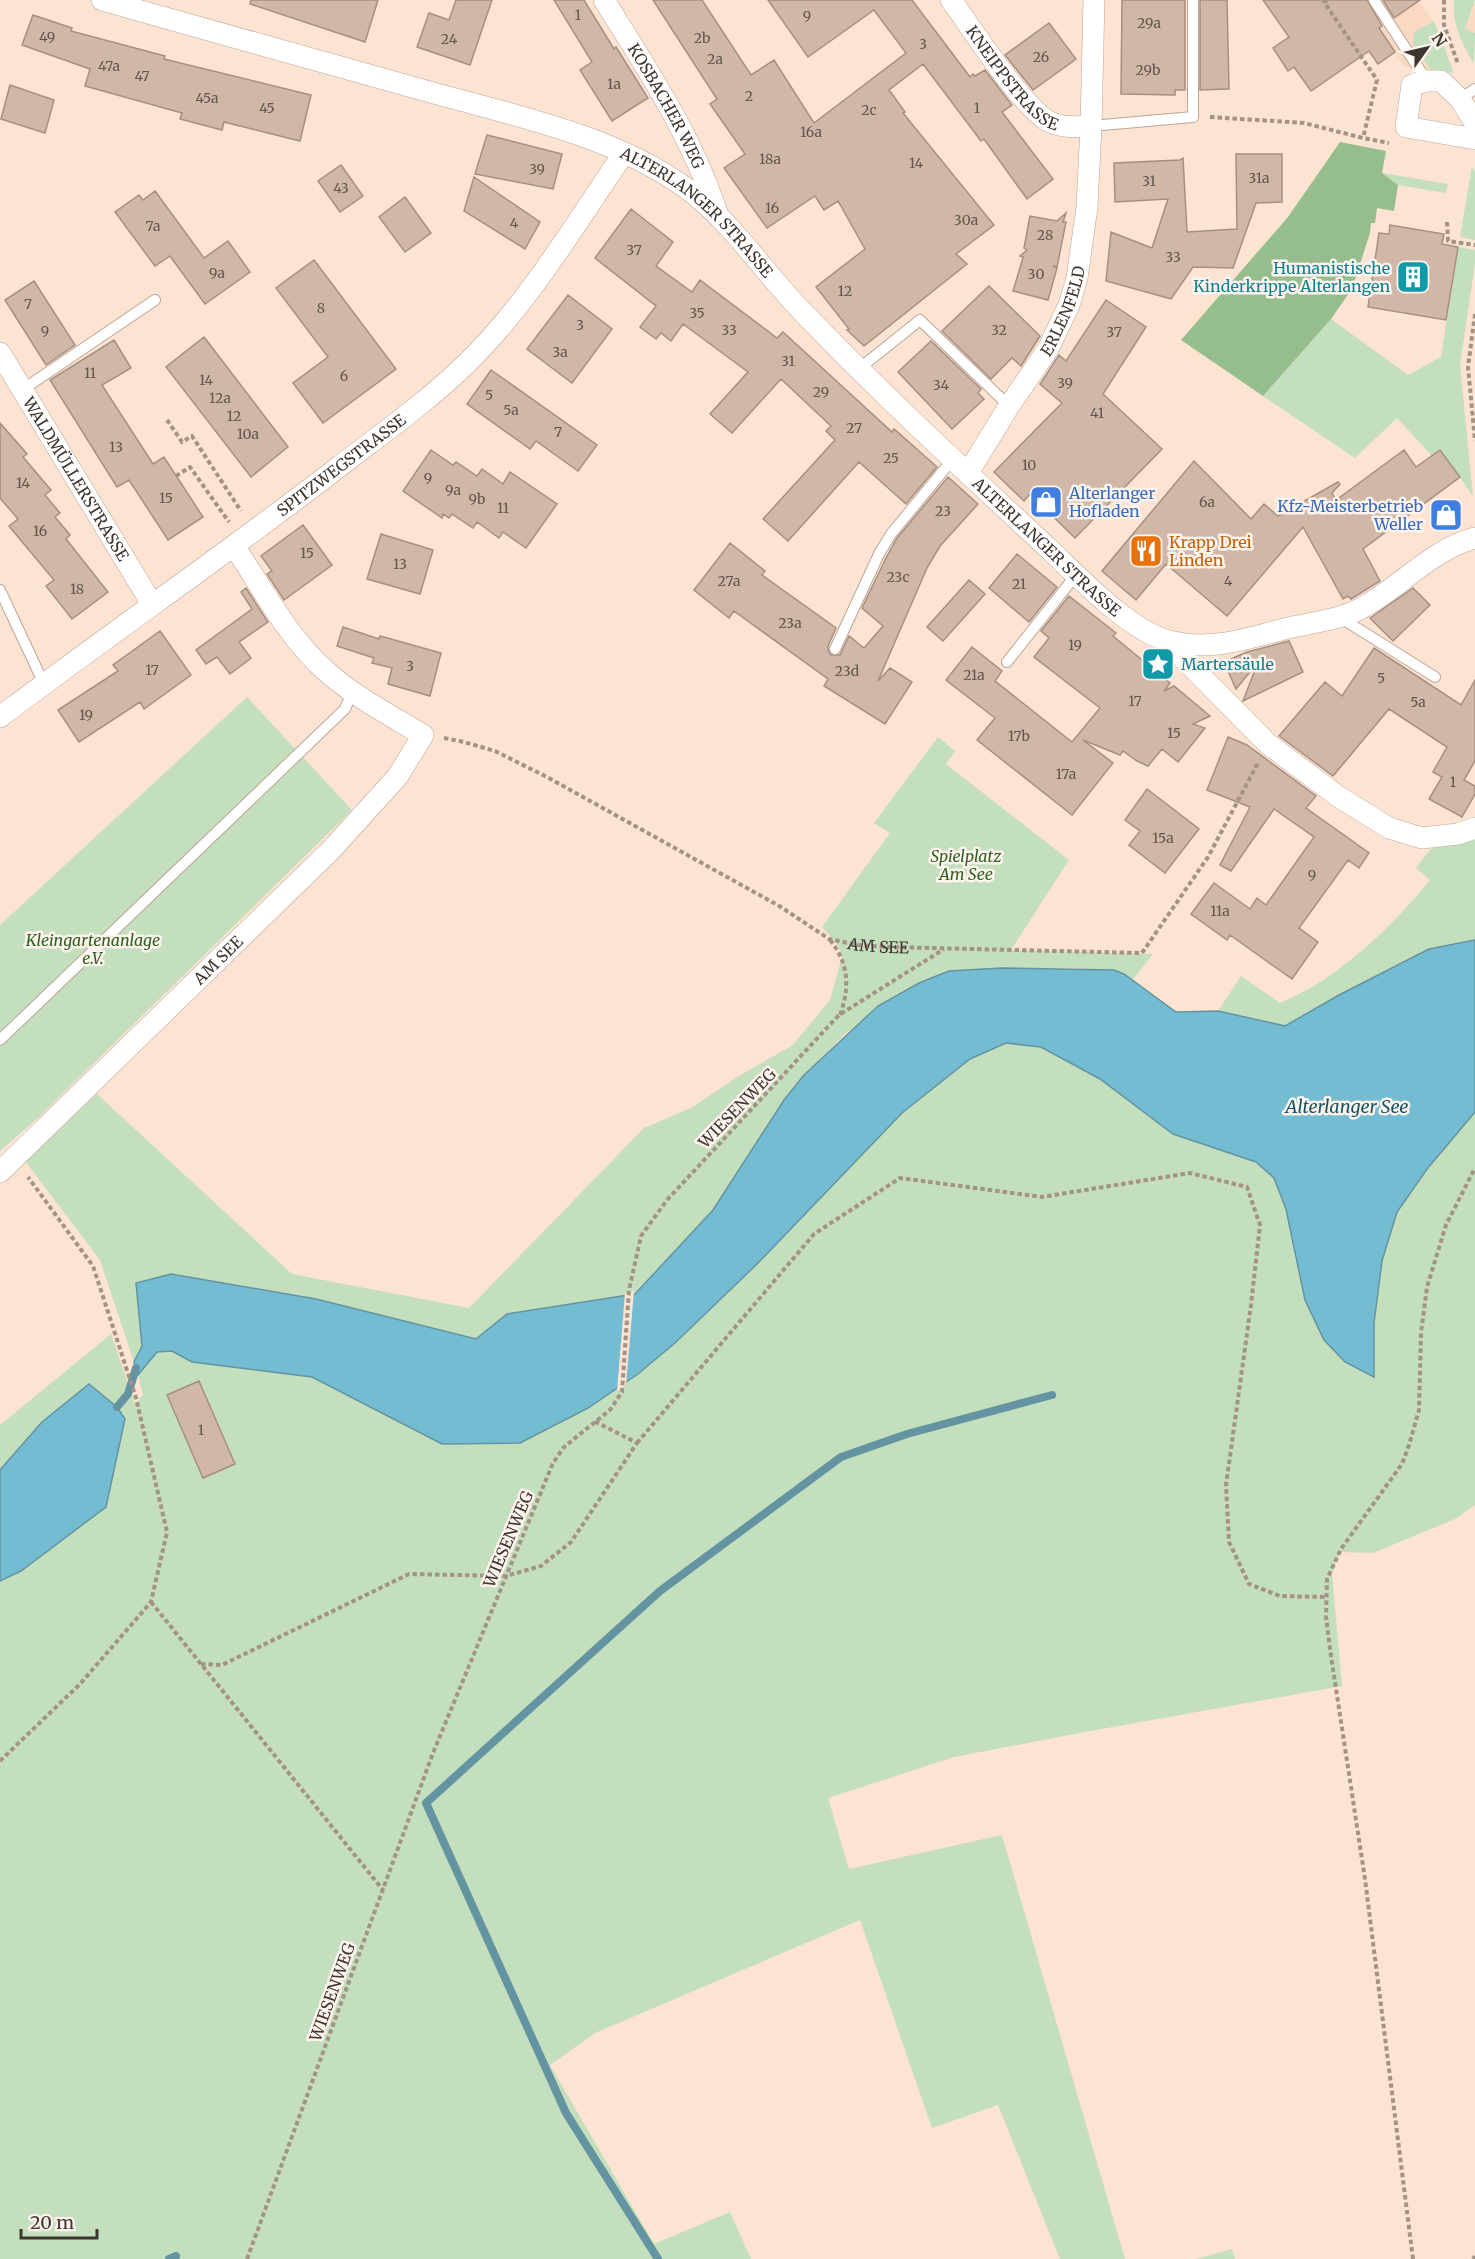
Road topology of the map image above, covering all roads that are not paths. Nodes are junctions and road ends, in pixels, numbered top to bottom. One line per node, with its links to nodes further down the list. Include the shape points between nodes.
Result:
1 (102, 0): 12 (street, ALTERLANGER STRASSE, via 542,124)
2 (604, 0): 13 (street, KOSBACHER WEG, via 691,145)
3 (951, 0): 10 (street, KNEIPPSTRASSE, via 1031,108 1050,122 1070,127)
4 (1095, 0): 10 (street, ERLENFELD)
5 (1193, 0): 10 (lane, via 1192,117)
6 (1374, 0): 7 (lane)
7 (1427, 81): 8 (street, via 1441,81); 11 (street, via 1412,84 1406,126)
8 (1470, 93): 9 (street)
9 (1475, 123)
10 (1091, 126): 18 (street, ERLENFELD, via 1077,278 1048,349)
11 (1475, 139)
12 (624, 153): 13 (street, ALTERLANGER STRASSE, via 689,190); 21 (street, SPITZWEGSTRASSE, via 522,300 468,362 435,393)
13 (718, 216): 16 (street, ALTERLANGER STRASSE, via 797,306)
14 (155, 300): 17 (lane)
15 (0, 353): 17 (street, WALDMÜLLERSTRASSE)
16 (860, 368): 18 (lane, via 920,320); 19 (street, ALTERLANGER STRASSE)
17 (22, 390): 24 (street, WALDMÜLLERSTRASSE)
18 (1009, 406): 19 (street, ERLENFELD)
19 (960, 466): 22 (street, ALTERLANGER STRASSE); 27 (lane, via 891,534)
20 (1475, 538): 25 (street, ALTERLANGER STRASSE, via 1423,564 1363,608)
21 (234, 546): 24 (street, SPITZWEGSTRASSE); 31 (street, via 304,648)
22 (1076, 575): 26 (street, ALTERLANGER STRASSE, via 1137,625); 28 (lane)
23 (0, 590): 30 (lane)
24 (152, 604): 30 (street, SPITZWEGSTRASSE)
25 (1341, 617): 26 (street, ALTERLANGER STRASSE, via 1222,645); 29 (lane)
26 (1166, 640): 33 (street, ALTERLANGER STRASSE, via 1268,744 1389,828 1422,838)
27 (836, 650)
28 (1007, 663)
29 (1435, 677)
30 (44, 684): 32 (street, SPITZWEGSTRASSE)
31 (352, 692): 34 (lane, via 345,709); 35 (street, AM SEE, via 423,735 398,776 331,850)
32 (0, 717)
33 (1475, 828)
34 (0, 1040)
35 (7, 1166)

